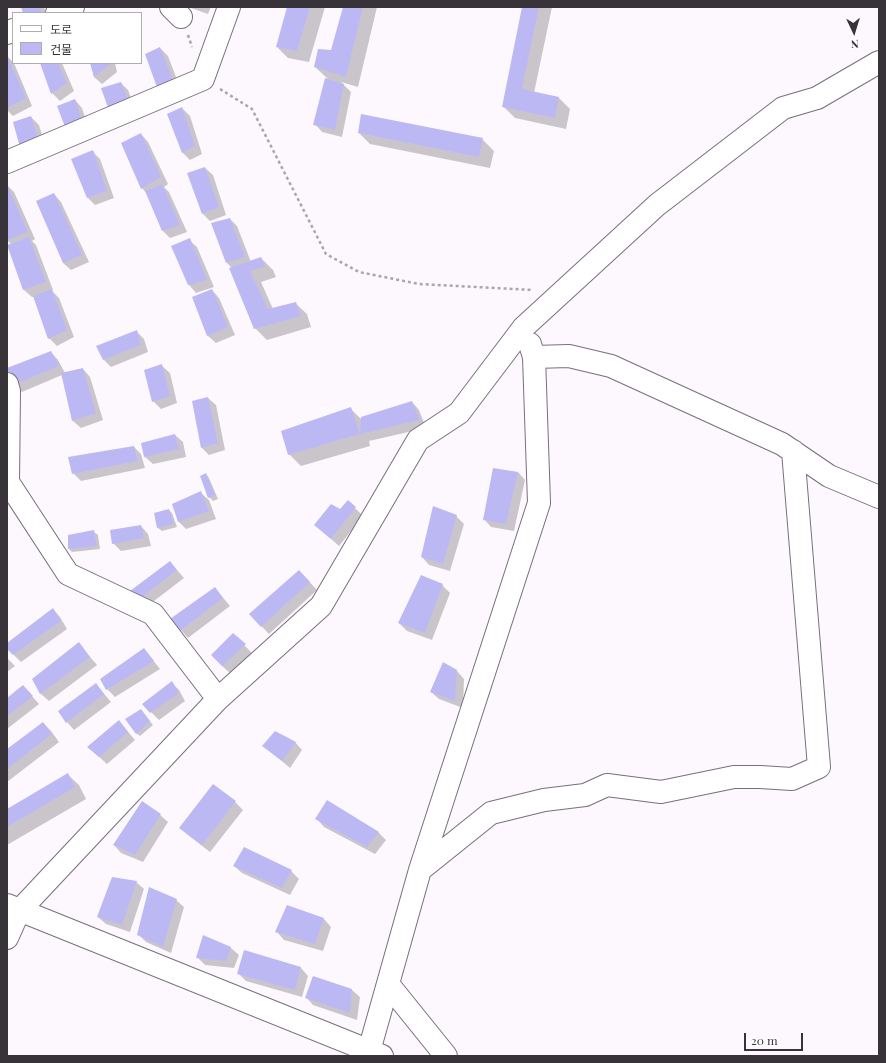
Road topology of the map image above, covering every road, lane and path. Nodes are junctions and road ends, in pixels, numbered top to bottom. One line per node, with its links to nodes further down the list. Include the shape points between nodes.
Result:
1 (73, 7): 3 (street)
2 (229, 7): 6 (street)
3 (60, 12)
4 (176, 12): 6 (path)
5 (879, 62): 8 (street, via 818,98 783,108 657,205)
6 (203, 79): 7 (street); 8 (path, via 252,109 326,254 359,272 420,284)
7 (7, 162)
8 (562, 292): 9 (street)
9 (524, 327): 10 (street); 14 (street, via 459,413 418,440 321,606)
10 (534, 357): 12 (street, via 569,356 611,366); 15 (street, via 539,503)
11 (7, 384): 14 (street, via 8,482 68,574 153,614)
12 (793, 451): 13 (street, via 829,476); 15 (street, via 819,766 792,779 734,777 661,792 607,785 585,795 544,800 491,813)
13 (879, 497)
14 (218, 699): 16 (street)
15 (420, 870): 18 (street)
16 (13, 908): 17 (street); 19 (street)
17 (7, 938)
18 (388, 984): 19 (street); 20 (street)
19 (375, 1053)
20 (446, 1056)

